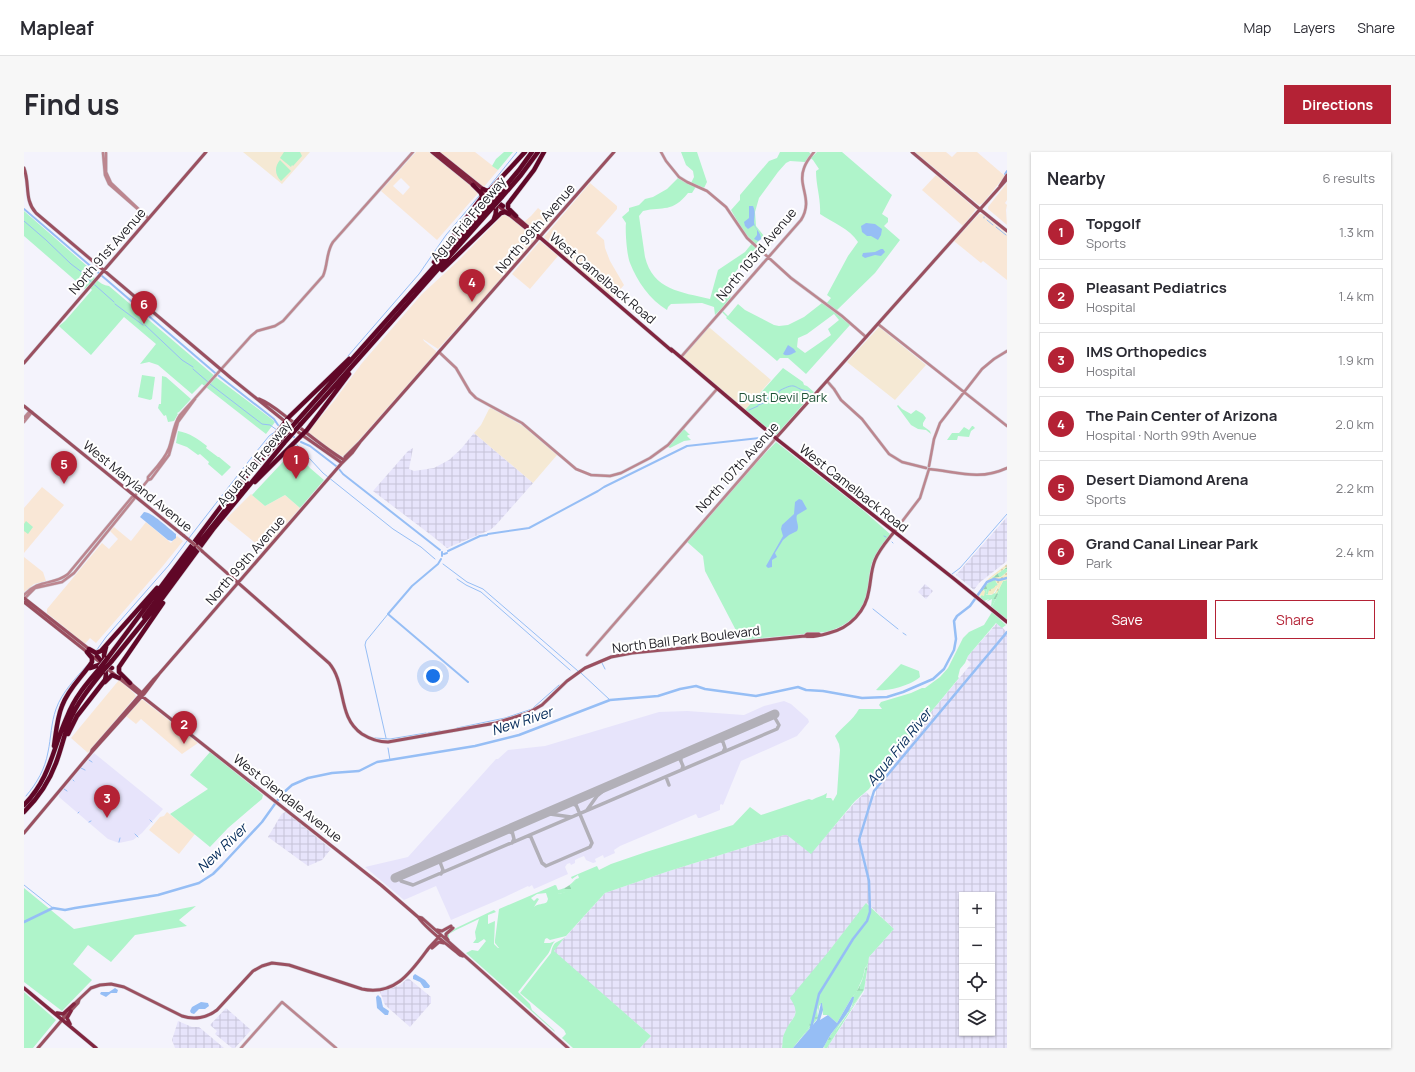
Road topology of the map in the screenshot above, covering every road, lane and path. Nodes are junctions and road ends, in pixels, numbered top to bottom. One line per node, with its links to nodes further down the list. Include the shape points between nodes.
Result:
1 (104, 152): 32 (street, via 105,175 109,184)
2 (206, 152): 32 (main road, North 91st Avenue)
3 (413, 152): 48 (street, via 333,242 323,276 286,318 278,325 252,334)
4 (432, 152): 15 (main road)
5 (437, 152): 14 (main road)
6 (525, 152): 20 (highway)
7 (532, 152): 26 (highway, Agua Fria Freeway)
8 (538, 152): 26 (highway, Agua Fria Freeway, via 521,175)
9 (544, 152): 25 (highway, via 534,170)
10 (614, 152): 35 (main road, North 99th Avenue)
11 (662, 152): 36 (street, via 679,177 710,193 726,207 743,234)
12 (814, 152): 36 (street, North 103rd Avenue, via 802,173 807,202 804,215)
13 (912, 152): 29 (main road)
14 (443, 157): 15 (main road); 18 (main road)
15 (451, 167): 18 (main road); 21 (main road)
16 (24, 168): 37 (main road, via 32,209)
17 (1007, 175): 22 (main road, North 107th Avenue)
18 (468, 177): 23 (main road)
19 (1007, 179): 22 (main road, North 107th Avenue)
20 (498, 182): 23 (highway, via 489,191); 26 (highway, via 494,191)
21 (473, 185): 24 (main road); 28 (highway, via 482,196)
22 (1000, 186): 29 (main road, North 107th Avenue)
23 (483, 189): 24 (main road)
24 (489, 196): 26 (highway)
25 (513, 196): 26 (highway); 31 (highway, via 507,206)
26 (495, 201): 27 (highway); 28 (highway, via 483,202); 33 (highway, via 496,213); 38 (highway, Agua Fria Freeway)
27 (502, 206): 30 (main road, West Camelback Road); 31 (main road, West Camelback Road)
28 (474, 208): 38 (highway)
29 (980, 210): 34 (main road); 39 (main road, North 107th Avenue)
30 (509, 214): 33 (highway, via 502,212); 35 (main road, West Camelback Road)
31 (516, 216): 35 (main road, West Camelback Road)
32 (148, 218): 37 (main road, North 91st Avenue)
33 (491, 222): 38 (highway)
34 (1007, 231)
35 (540, 238): 42 (main road, West Camelback Road); 44 (main road, North 99th Avenue)
36 (768, 257): 40 (street); 45 (street, North 103rd Avenue)
37 (104, 270): 46 (main road, North 91st Avenue); 48 (main road)
38 (412, 295): 41 (highway, Agua Fria Freeway)
39 (878, 324): 40 (main road, North 107th Avenue); 51 (street)
40 (866, 337): 49 (main road, North 107th Avenue)
41 (371, 342): 56 (highway); 59 (highway); 61 (highway, Agua Fria Freeway, bridge)
42 (671, 349): 45 (main road, West Camelback Road); 47 (main road, West Camelback Road)
43 (1007, 351): 51 (street, via 986,365)
44 (439, 352): 50 (street, via 456,368 474,397 522,423 576,468 598,476 623,472 665,448); 62 (main road, North 99th Avenue)
45 (681, 357): 47 (main road, West Camelback Road)
46 (24, 363)
47 (691, 366): 50 (main road, West Camelback Road)
48 (221, 370): 52 (main road); 65 (street, via 180,415 167,454)
49 (827, 381): 60 (main road, North 107th Avenue); 63 (street, via 887,452 902,462)
50 (717, 389): 60 (main road, West Camelback Road)
51 (964, 392): 58 (street); 63 (street, via 938,426)
52 (258, 398): 56 (main road); 56 (main road, via 262,404)
53 (24, 406): 54 (main road, West Maryland Avenue)
54 (31, 412): 55 (street); 57 (street); 65 (main road, West Maryland Avenue)
55 (24, 418)
56 (287, 420): 59 (main road); 66 (highway)
57 (24, 422)
58 (1007, 426)
59 (303, 434): 62 (main road); 67 (highway)
60 (776, 438): 68 (main road, West Camelback Road); 79 (street, North 107th Avenue)
61 (275, 449): 66 (highway, Agua Fria Freeway); 67 (highway, Agua Fria Freeway); 69 (highway)
62 (344, 461): 71 (main road, North 99th Avenue)
63 (928, 467): 64 (street, via 967,475 996,473); 68 (street, via 923,490 917,502)
64 (1007, 468)
65 (135, 496): 69 (main road, West Maryland Avenue, bridge); 72 (street, via 68,574 57,580 36,585); 73 (street, via 70,576 59,582 37,587)
66 (226, 500): 70 (highway, Agua Fria Freeway)
67 (232, 506): 70 (highway, Agua Fria Freeway)
68 (894, 532): 71 (main road, North Ball Park Boulevard, via 875,560 868,596 860,613 841,629 805,636 627,654 603,660 584,669 538,708 515,718 386,742 361,734 349,720 338,678 328,663); 75 (main road, West Camelback Road)
69 (196, 546): 70 (highway); 71 (main road, West Maryland Avenue, bridge)
70 (179, 569): 76 (highway, Agua Fria Freeway); 76 (highway, Agua Fria Freeway, via 154,609); 77 (highway); 80 (highway, via 154,617)
71 (238, 584): 88 (main road, North 99th Avenue)
72 (24, 594)
73 (24, 598): 78 (main road)
74 (24, 602): 78 (main road)
75 (1007, 622)
76 (126, 639): 82 (highway, Agua Fria Freeway)
77 (106, 646): 78 (highway, via 99,653); 82 (highway)
78 (88, 651): 81 (main road); 83 (highway, via 93,661)
79 (587, 655)
80 (126, 656): 82 (highway, via 117,663); 86 (highway, via 119,670)
81 (97, 658): 82 (highway)
82 (105, 665): 83 (highway, via 92,666); 84 (highway); 87 (highway, via 106,676); 89 (highway, Agua Fria Freeway, via 69,722); 90 (highway, Agua Fria Freeway, via 81,691 70,709)
83 (86, 670): 90 (highway, via 61,707 54,747)
84 (111, 670): 85 (main road, West Glendale Avenue); 86 (main road, West Glendale Avenue)
85 (119, 678): 87 (highway, via 111,676); 88 (main road, West Glendale Avenue)
86 (130, 683): 88 (main road, West Glendale Avenue)
87 (101, 686): 89 (highway, via 75,720)
88 (142, 695): 93 (main road, North 99th Avenue, via 92,750); 94 (main road, West Glendale Avenue, via 371,877)
89 (56, 763): 92 (highway, Agua Fria Freeway, via 41,792)
90 (44, 778): 91 (highway, Agua Fria Freeway)
91 (24, 805)
92 (24, 812)
93 (24, 833)
94 (431, 928): 95 (main road, West Glendale Avenue); 96 (main road, via 440,931 452,927 446,936); 97 (main road, via 435,938)
95 (441, 937): 96 (main road, West Glendale Avenue); 97 (main road); 98 (main road, West Glendale Avenue)
96 (450, 943): 99 (main road, West Glendale Avenue)
97 (431, 947): 98 (main road, via 441,942); 101 (main road, via 401,981 389,988 376,991 362,989 286,964 268,963 253,971 217,1010 197,1018 187,1018 114,984 95,986)
98 (452, 948): 99 (main road, West Glendale Avenue)
99 (463, 956): 111 (main road, West Glendale Avenue)
100 (24, 988): 103 (main road)
101 (78, 1000): 102 (main road); 104 (main road)
102 (74, 1004): 103 (main road, via 62,1014); 105 (main road)
103 (52, 1011): 105 (main road)
104 (71, 1011): 105 (main road); 106 (main road, via 67,1019)
105 (62, 1020): 106 (main road); 107 (main road)
106 (74, 1030): 108 (main road)
107 (38, 1048)
108 (96, 1048)
109 (241, 1048): 110 (street, via 282,1002)
110 (336, 1048)
111 (568, 1048)

